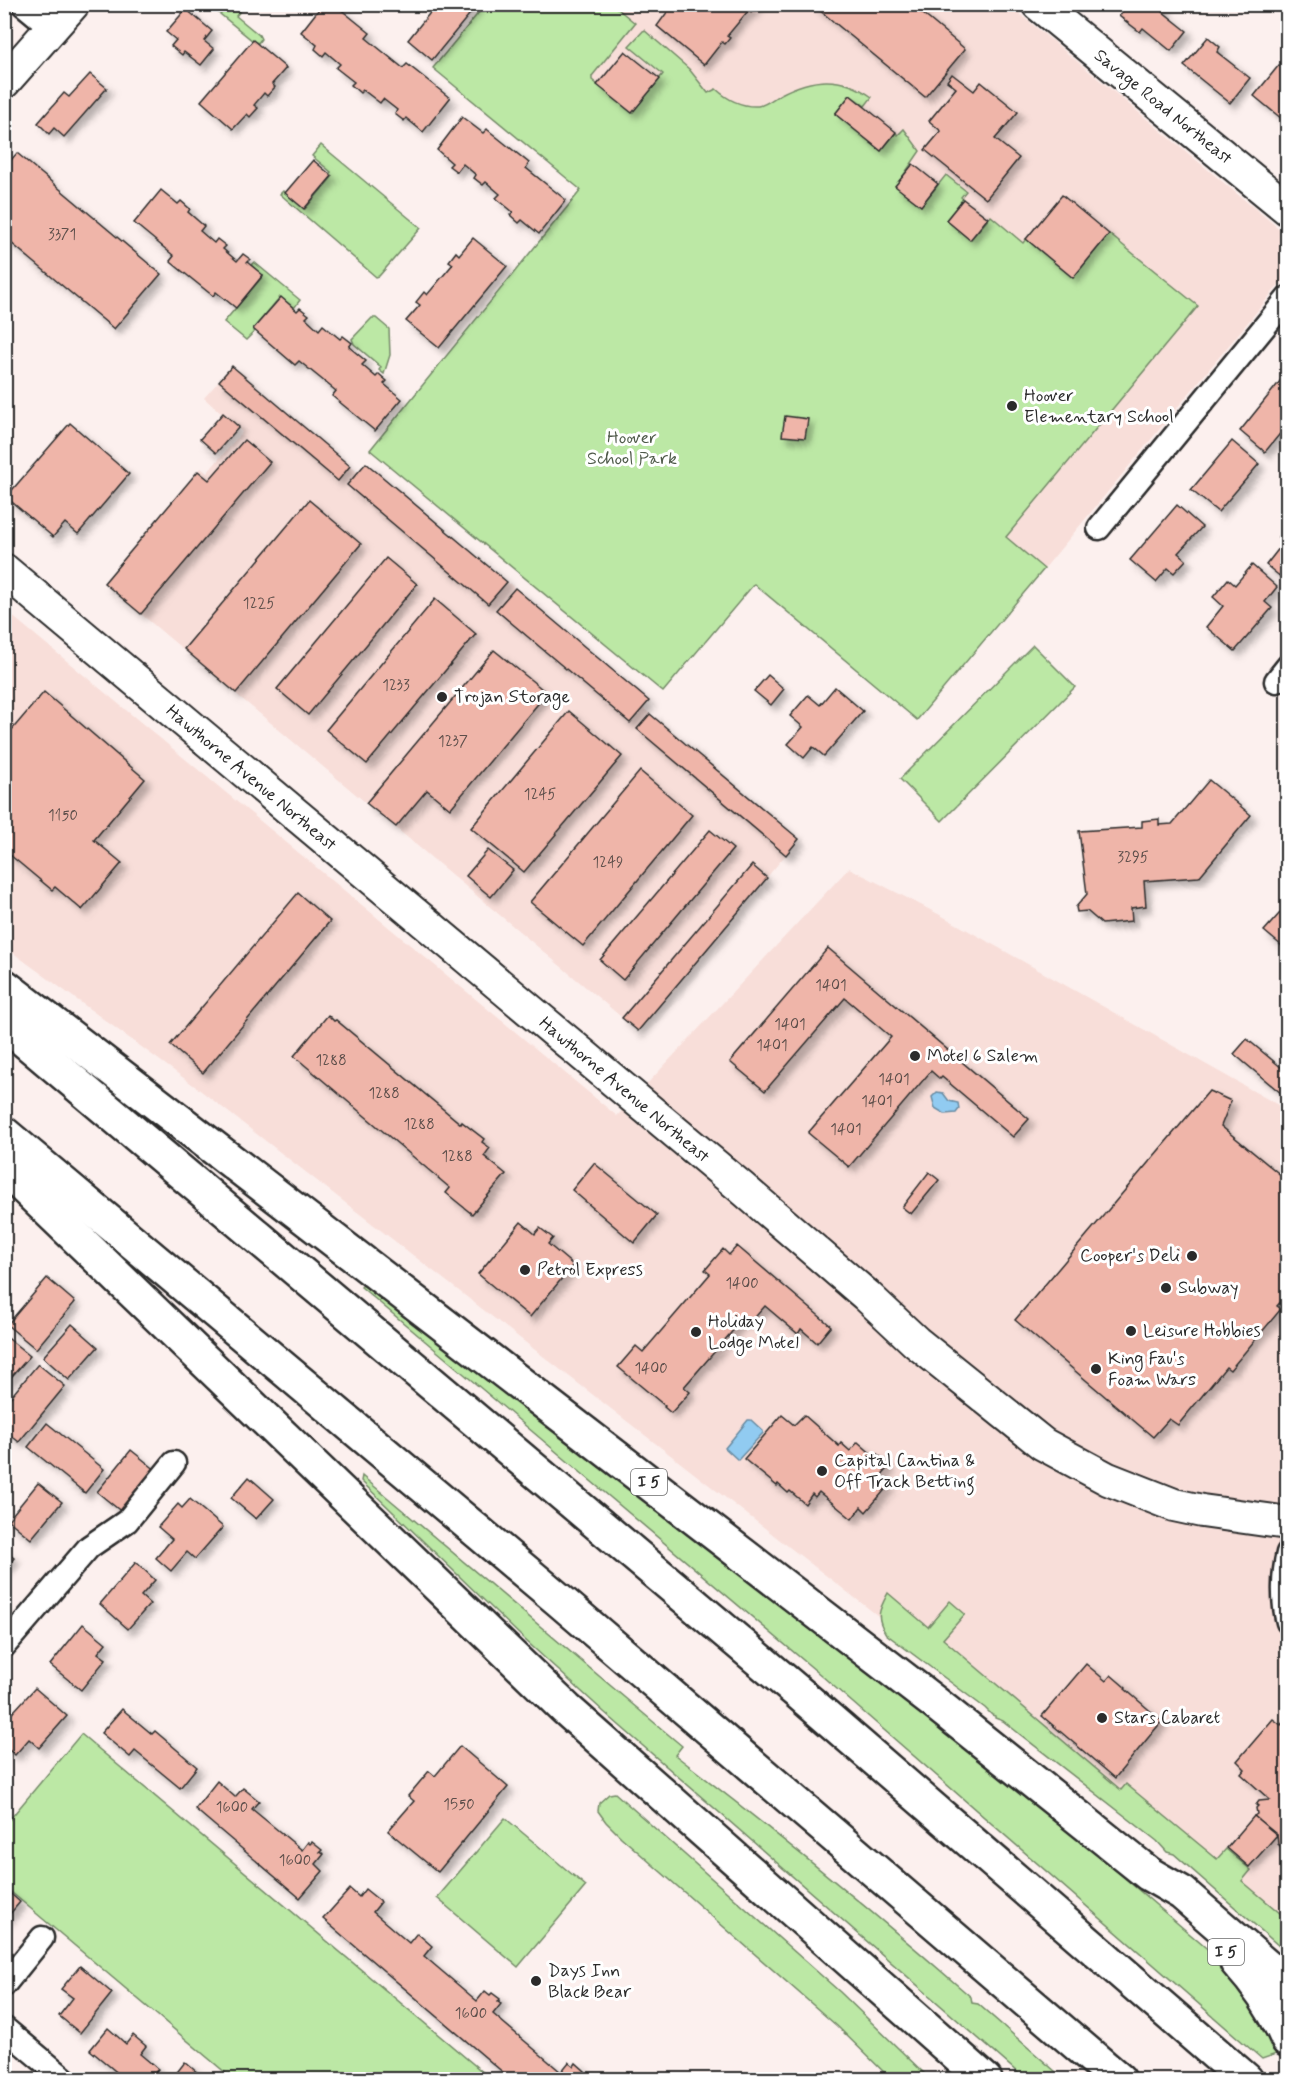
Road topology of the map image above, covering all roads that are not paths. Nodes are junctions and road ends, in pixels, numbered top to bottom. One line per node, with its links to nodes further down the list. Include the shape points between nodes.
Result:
1 (23, 4): 4 (street)
2 (73, 4): 4 (main road)
3 (1038, 4): 6 (main road, Savage Road Northeast)
4 (52, 28): 5 (main road)
5 (4, 82)
6 (1287, 209)
7 (1287, 298): 8 (street)
8 (1099, 528)
9 (4, 570): 15 (main road, Hawthorne Avenue Northeast, via 742,1188 924,1349 1034,1437 1108,1479 1174,1505)
10 (4, 986): 19 (highway, I 5, via 935,1703)
11 (4, 1023): 28 (highway, via 800,1694)
12 (4, 1134): 27 (highway, via 558,1599)
13 (4, 1165): 25 (highway, via 566,1709)
14 (174, 1463): 18 (street, via 127,1521 89,1547)
15 (1287, 1523)
16 (1287, 1553): 17 (street)
17 (1287, 1622)
18 (4, 1646)
19 (1149, 1874): 22 (highway, I 5, via 1182,1893); 24 (highway, I 5, via 1176,1906 1250,1976 1278,2017)
20 (42, 1938): 21 (street)
21 (4, 1984)
22 (1287, 1985)
23 (4, 2028): 26 (street)
24 (1287, 2040)
25 (976, 2074)
26 (66, 2079)
27 (1119, 2079)
28 (1246, 2079)

